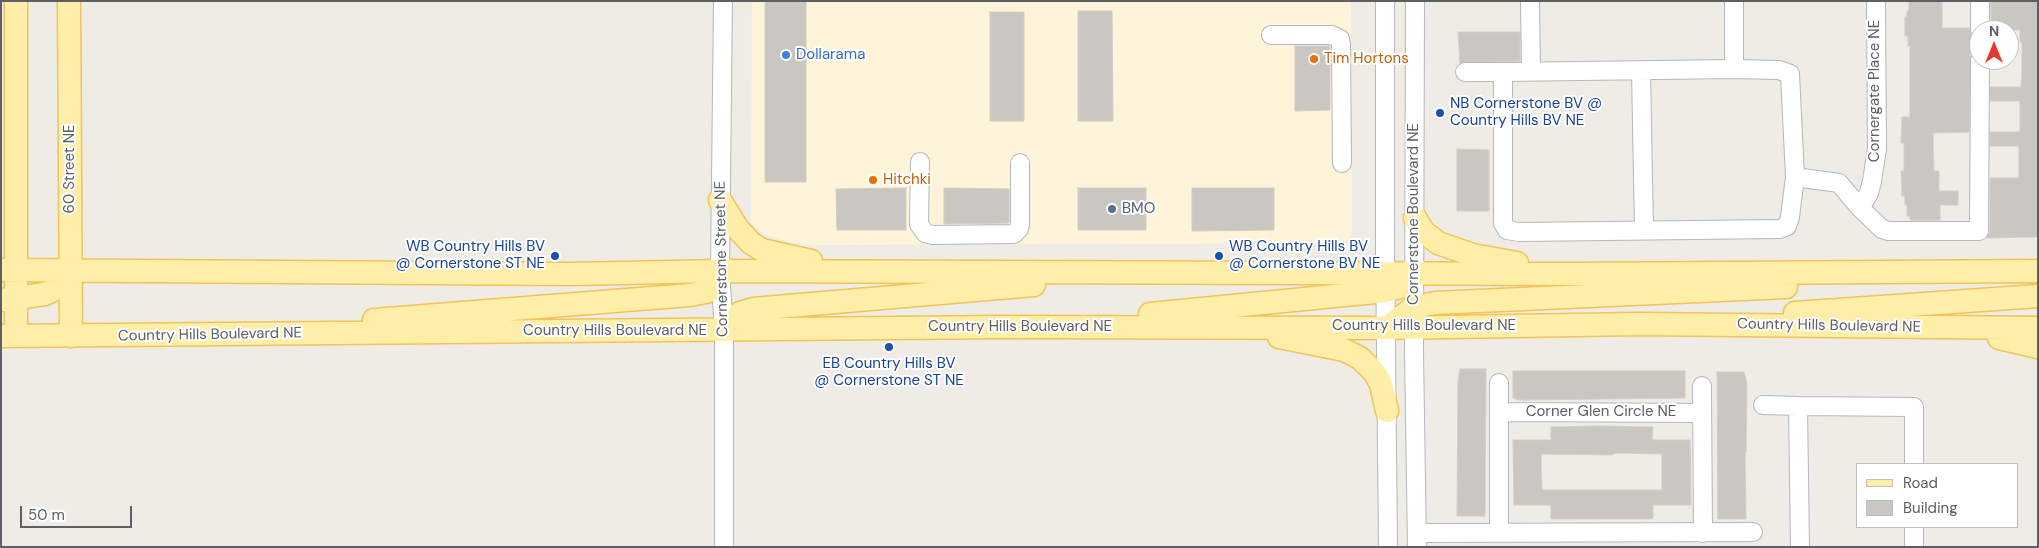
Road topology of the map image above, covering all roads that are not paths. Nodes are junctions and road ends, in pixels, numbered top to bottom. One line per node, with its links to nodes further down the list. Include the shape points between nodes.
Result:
1 (16, 1): 26 (main road)
2 (69, 1): 27 (main road, 60 Street NE)
3 (723, 1): 22 (street, Cornerstone Street NE)
4 (1386, 1): 35 (street, Cornerstone Boulevard NE)
5 (1415, 1): 24 (street, Cornerstone Boulevard NE)
6 (1530, 1): 14 (street)
7 (1734, 1): 12 (street)
8 (1876, 1): 23 (street, Cornergate Place NE, via 1877,149 1872,181)
9 (1980, 1): 10 (street)
10 (1980, 20)
11 (1271, 35): 20 (street, via 1332,34 1340,38)
12 (1734, 69): 15 (street); 21 (street, via 1779,70 1790,74)
13 (1980, 70): 23 (street, via 1979,231 1888,231)
14 (1530, 71): 15 (street); 17 (street)
15 (1641, 71): 25 (street)
16 (1465, 72): 17 (street)
17 (1503, 72): 25 (street, via 1503,222 1507,230)
18 (920, 162): 19 (street, via 919,224 925,232 933,235 1014,234 1020,224)
19 (1020, 163)
20 (1342, 163)
21 (1795, 177): 23 (street, via 1839,183); 25 (street, via 1788,226 1780,229)
22 (720, 200): 28 (street, Cornerstone Street NE); 30 (main road, via 738,229 762,250)
23 (1860, 208)
24 (1415, 218): 33 (street, Cornerstone Boulevard NE); 34 (main road, via 1428,235 1452,249)
25 (1644, 230)
26 (9, 270): 27 (main road); 37 (main road)
27 (71, 270): 28 (main road, via 560,274); 37 (main road, via 58,288 45,294); 48 (main road, 60 Street NE)
28 (720, 271): 30 (main road); 45 (street, Cornerstone Street NE); 46 (main road, via 714,288 690,295 375,320)
29 (2038, 271): 32 (main road)
30 (889, 272): 31 (main road)
31 (1124, 272): 35 (main road); 45 (main road, via 1067,282 753,308 740,312)
32 (1916, 272): 34 (main road); 38 (main road, via 1805,286 1434,303)
33 (1414, 273): 34 (main road); 35 (main road, via 1407,285); 38 (street, Cornerstone Boulevard NE)
34 (1575, 274)
35 (1386, 282): 41 (main road); 42 (street, Cornerstone Boulevard NE)
36 (2038, 296): 39 (main road)
37 (9, 300): 47 (main road)
38 (1414, 317): 39 (main road, Country Hills Boulevard NE); 42 (main road, Country Hills Boulevard NE); 62 (street, Cornerstone Boulevard NE)
39 (1639, 324): 43 (main road, Country Hills Boulevard NE)
40 (1221, 326): 41 (main road, Country Hills Boulevard NE); 42 (main road, Country Hills Boulevard NE); 54 (main road, via 1328,346 1360,358 1381,384)
41 (1005, 327): 45 (main road, Country Hills Boulevard NE)
42 (1387, 328): 54 (street, Cornerstone Boulevard NE)
43 (1946, 328): 44 (main road, Country Hills Boulevard NE); 49 (main road)
44 (2038, 328)
45 (724, 330): 46 (main road, Country Hills Boulevard NE); 64 (street, Cornerstone Street NE)
46 (252, 334): 48 (main road, Country Hills Boulevard NE)
47 (9, 336): 48 (main road, Country Hills Boulevard NE)
48 (71, 336)
49 (2038, 347)
50 (1499, 383): 55 (street)
51 (1702, 386): 56 (street)
52 (1763, 404): 53 (street)
53 (1798, 406): 57 (street, via 1914,407); 66 (street)
54 (1387, 411): 65 (street, Cornerstone Boulevard NE)
55 (1500, 412): 56 (street, Corner Glen Circle NE); 60 (street)
56 (1702, 412): 61 (street)
57 (1914, 463)
58 (1914, 528): 67 (street)
59 (1754, 532): 61 (street)
60 (1499, 533): 62 (street); 63 (street)
61 (1703, 533): 63 (street)
62 (1416, 540)
63 (1638, 540)
64 (724, 547)
65 (1388, 547)
66 (1800, 547)
67 (1914, 547)

